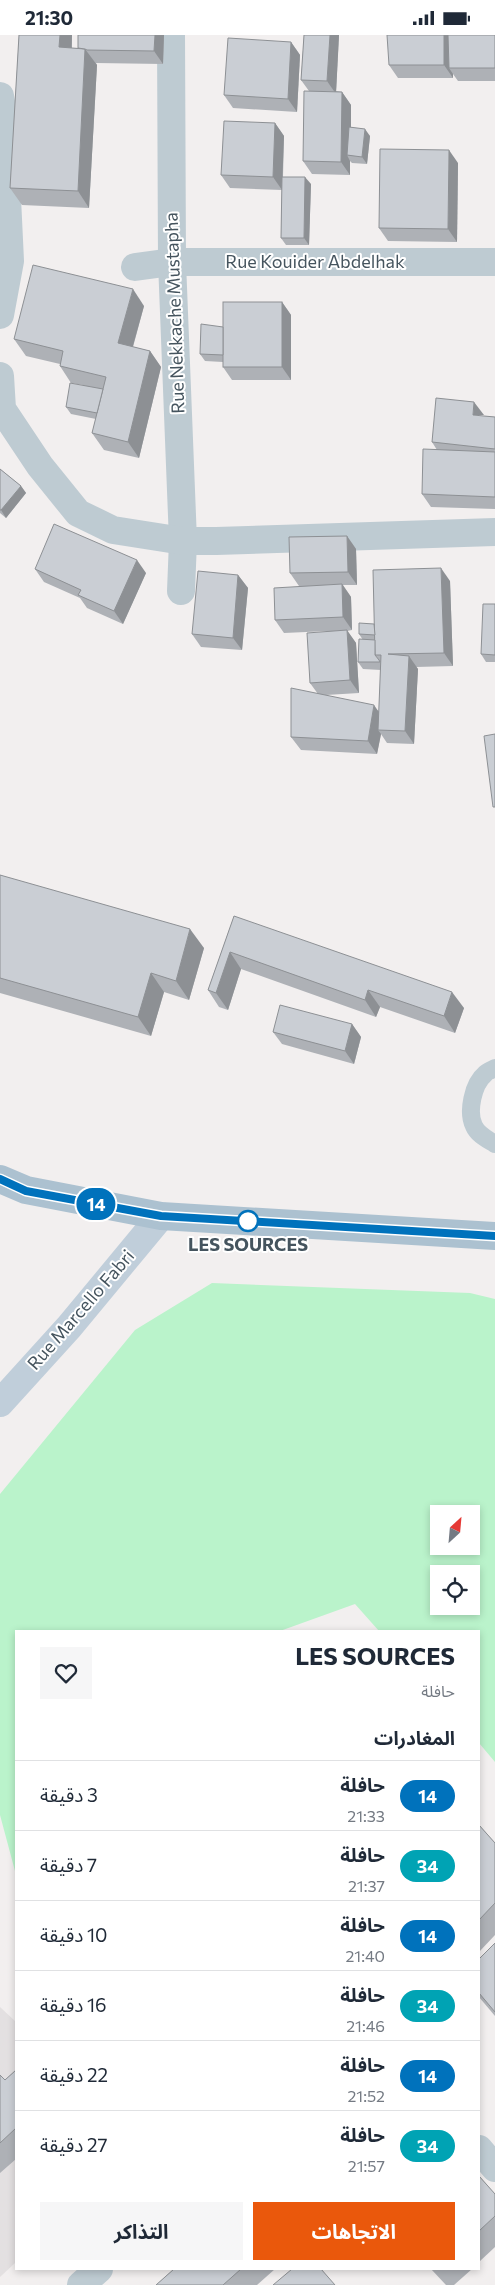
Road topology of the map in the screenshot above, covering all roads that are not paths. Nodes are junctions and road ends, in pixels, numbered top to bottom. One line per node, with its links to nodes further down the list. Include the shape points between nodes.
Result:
1 (171, 35): 3 (street, Rue Nekkache Mustapha)
2 (0, 96): 6 (street, via 10,261)
3 (172, 262): 4 (street, Rue Kouider Abdelhak); 5 (street, Rue Kouider Abdelhak); 9 (street, Rue Nekkache Mustapha)
4 (495, 262)
5 (135, 267)
6 (0, 315)
7 (0, 376): 9 (street, via 2,409 40,466 78,513 113,530)
8 (495, 532): 9 (street)
9 (183, 541): 10 (street, Rue Nekkache Mustapha)
10 (181, 591)
11 (495, 1068): 12 (lane, via 484,1074 471,1108 473,1125)
12 (495, 1144)
13 (0, 1179): 14 (main road, via 26,1191)
14 (161, 1216): 15 (main road); 16 (street, Rue Marcello Fabri, via 69,1327)
15 (495, 1236)
16 (0, 1403)
17 (480, 2150): 18 (street)
18 (495, 2168)
19 (99, 2270): 20 (street)
20 (81, 2285)

